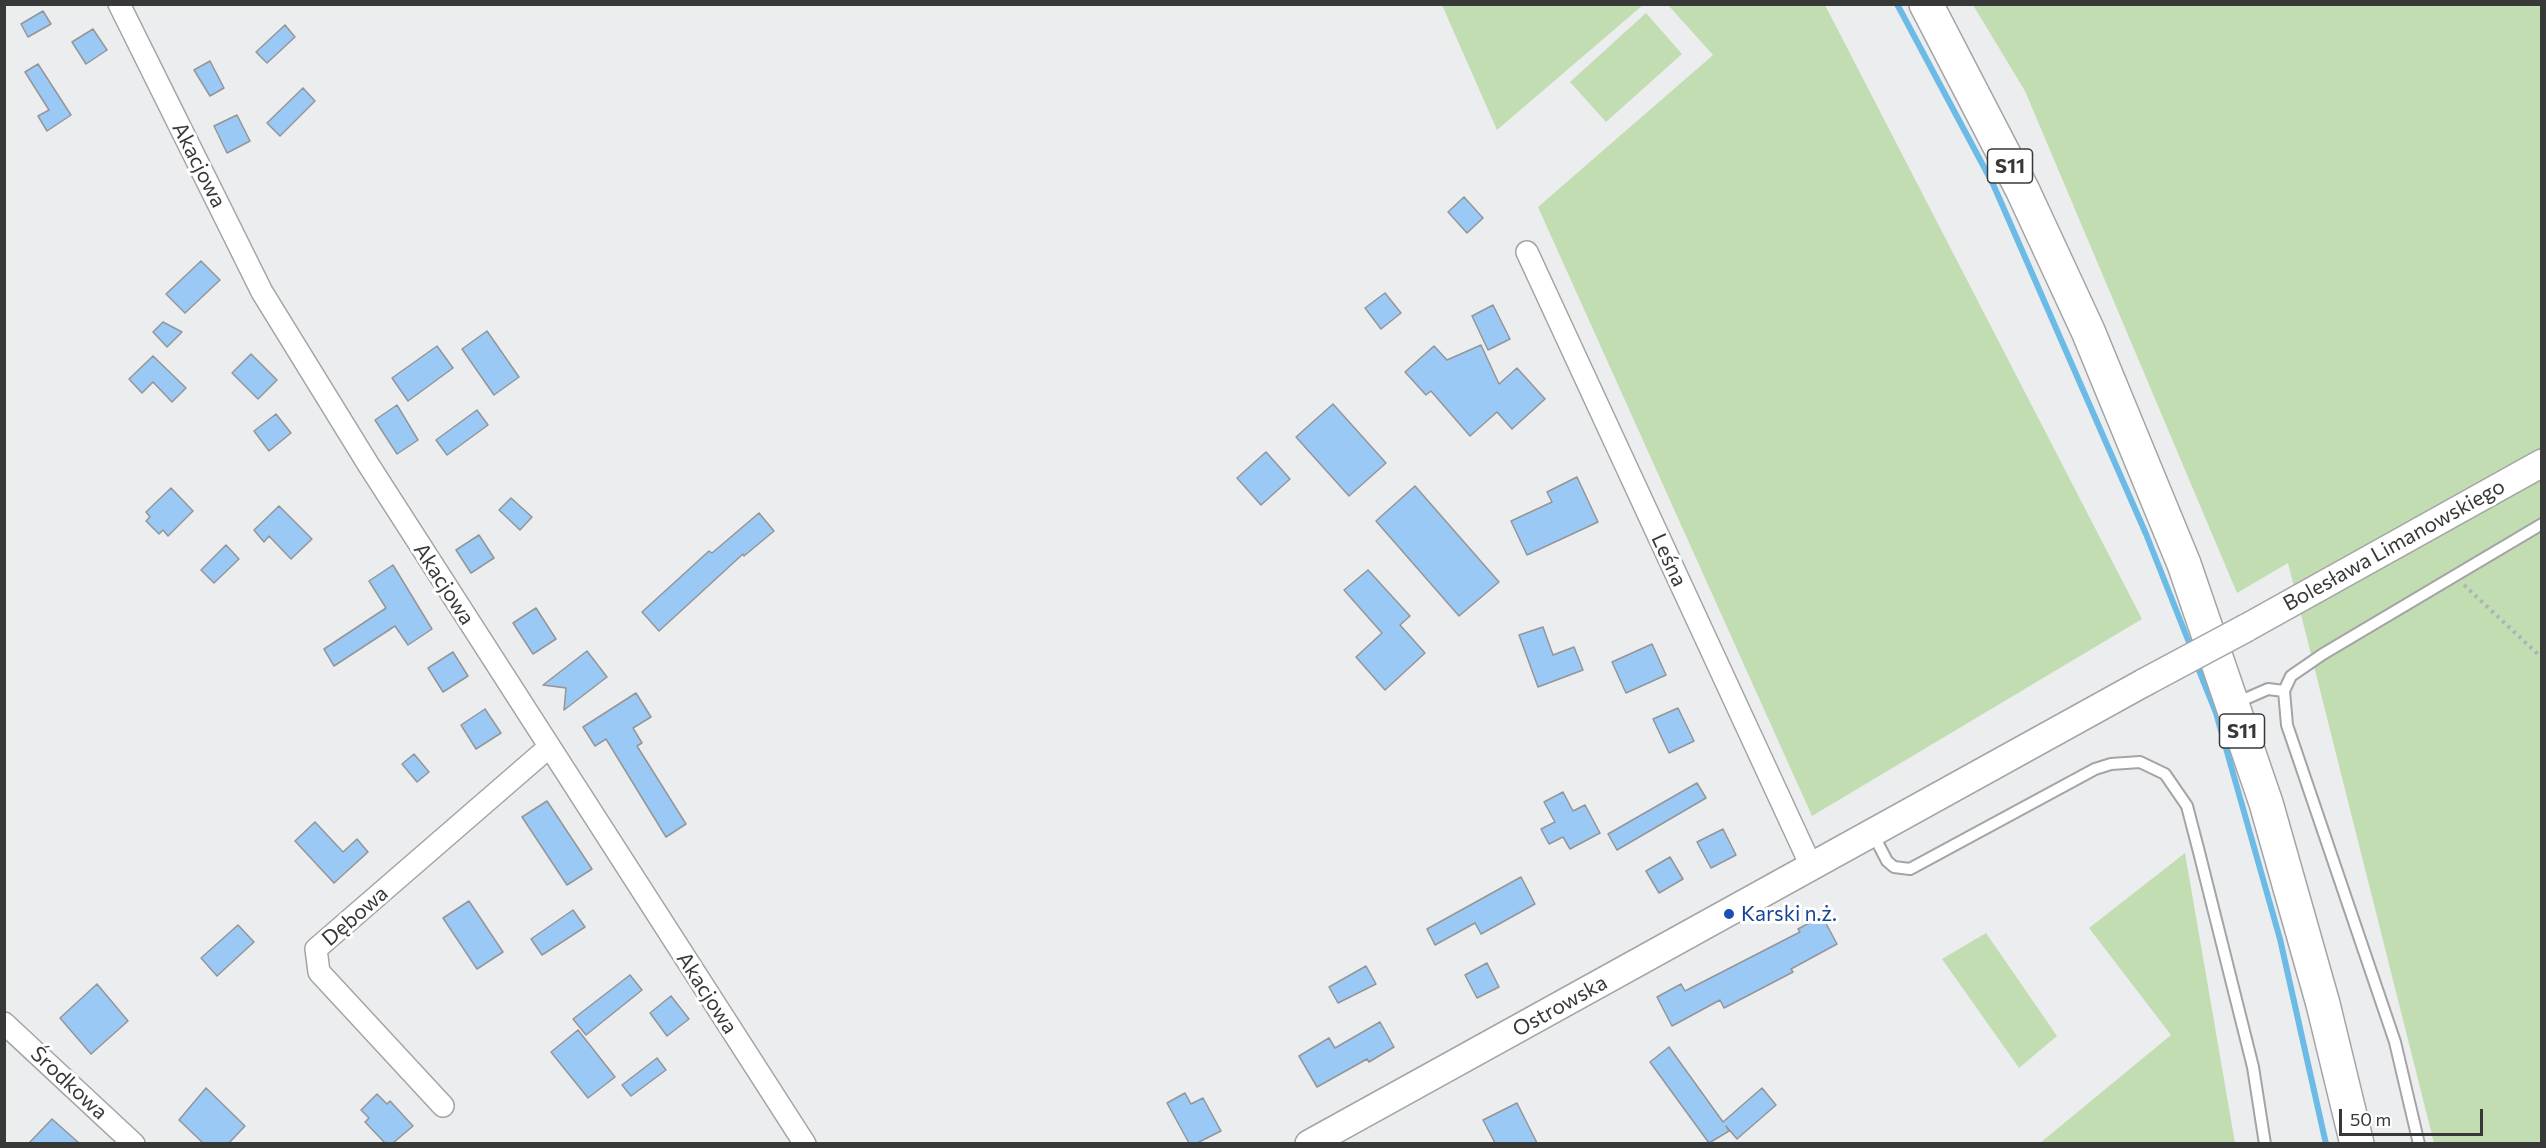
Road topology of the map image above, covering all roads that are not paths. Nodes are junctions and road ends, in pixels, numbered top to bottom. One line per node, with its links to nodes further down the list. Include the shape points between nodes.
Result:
1 (119, 4): 9 (street, Akacjowa, via 262,292)
2 (1926, 4): 8 (highway, S11, via 2023,191 2088,331 2184,564)
3 (1527, 252): 11 (street, Leśna)
4 (2541, 463): 6 (street, Bolesława Limanowskiego, bridge)
5 (2541, 525): 7 (lane, via 2323,654 2291,676)
6 (2145, 682): 10 (street, Ostrowska)
7 (2284, 691): 8 (lane, via 2268,689); 19 (lane, via 2287,725 2395,1042)
8 (2233, 704): 18 (highway, S11, via 2296,903)
9 (548, 747): 13 (street, Dębowa, via 316,949 319,972); 15 (street, Akacjowa)
10 (1872, 833): 11 (street, Ostrowska); 17 (lane, via 1887,861 1894,867 1910,869 2095,769 2140,762 2165,774 2187,806 2253,1067)
11 (1812, 868): 16 (street, Ostrowska)
12 (4, 1023): 14 (street, Środkowa)
13 (443, 1106)
14 (134, 1143)
15 (805, 1143)
16 (1309, 1143)
17 (2265, 1143)
18 (2357, 1143)
19 (2419, 1143)

